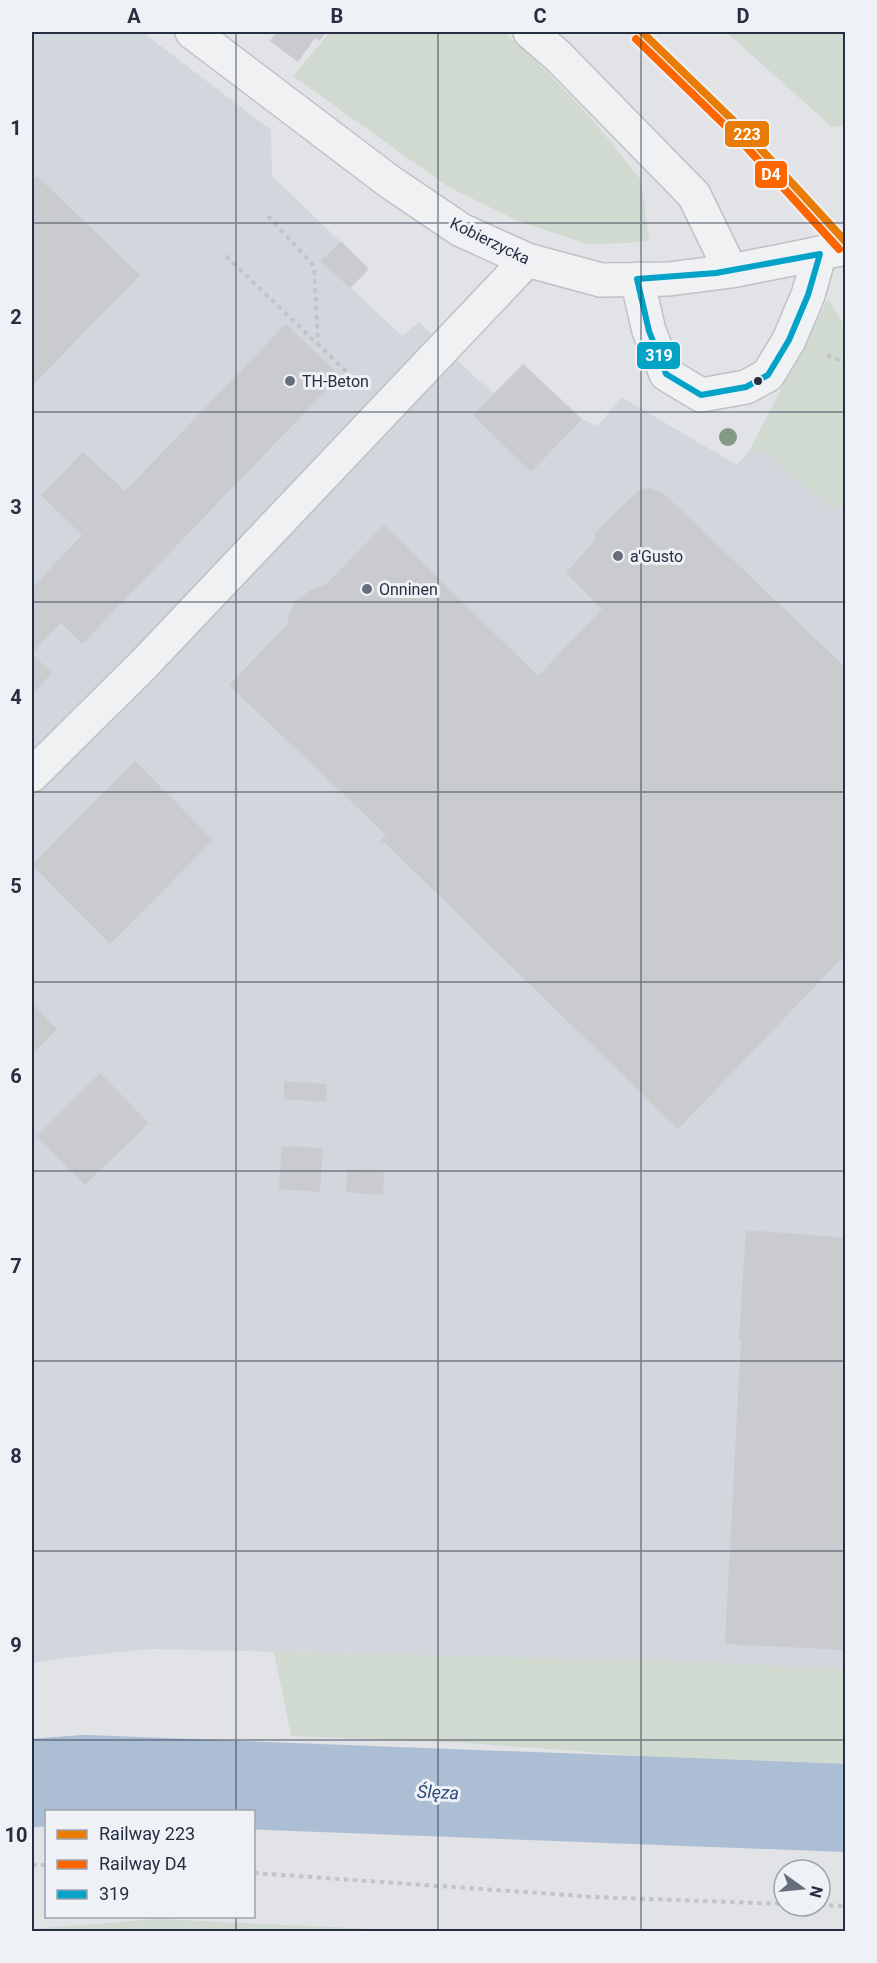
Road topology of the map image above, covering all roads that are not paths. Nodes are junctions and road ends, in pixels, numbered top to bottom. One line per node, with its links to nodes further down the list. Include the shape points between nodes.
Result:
1 (192, 32): 4 (street, Kobierzycka, via 390,182 461,230)
2 (530, 32): 5 (street, via 694,195)
3 (833, 251): 5 (street, Kobierzycka); 6 (street, via 768,375 746,387 701,395 666,374 649,331)
4 (527, 260): 6 (street, Kobierzycka, via 601,280); 7 (street, via 144,664)
5 (731, 271): 6 (street, Kobierzycka)
6 (637, 279)
7 (32, 776)

